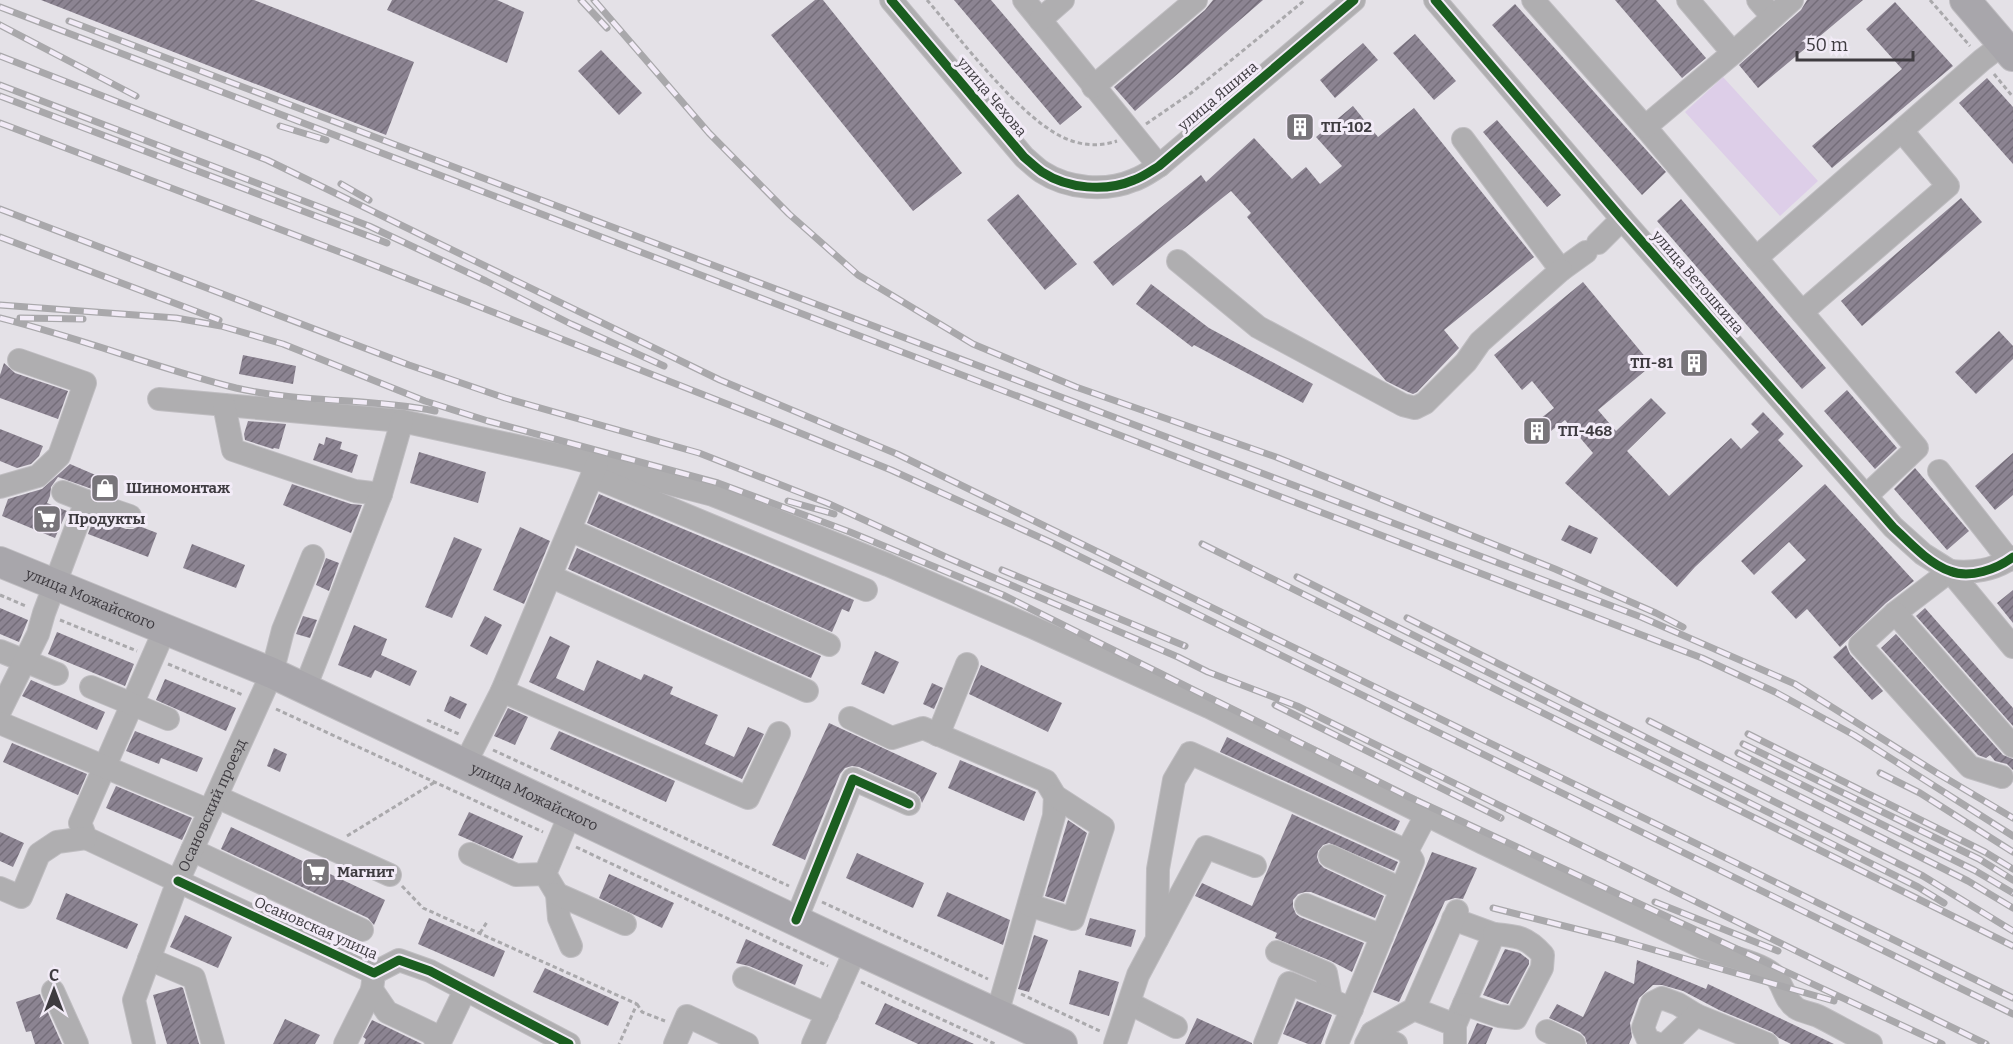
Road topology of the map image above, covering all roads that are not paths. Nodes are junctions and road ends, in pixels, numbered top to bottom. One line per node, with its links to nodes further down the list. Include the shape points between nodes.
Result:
1 (891, 0): 20 (street, улица Чехова, via 1024,157 1064,183)
2 (1024, 0): 12 (street)
3 (1062, 0): 12 (street)
4 (1196, 0): 15 (street)
5 (1354, 0): 19 (street, улица Яшина)
6 (1435, 0): 21 (street, улица Ветошкина)
7 (1533, 0): 16 (street)
8 (1688, 0): 14 (street)
9 (1792, 0): 11 (street)
10 (1965, 0): 13 (main road)
11 (1766, 8): 14 (street)
12 (1040, 20): 15 (street)
13 (2008, 50): 17 (street)
14 (1732, 53): 16 (street)
15 (1093, 87): 19 (street)
16 (1645, 127): 22 (street)
17 (1902, 132): 22 (street); 25 (street, via 1948,186)
18 (1463, 140): 24 (street)
19 (1159, 166): 20 (street, улица Яшина, via 1112,187)
20 (1088, 187)
21 (1622, 219): 24 (street, via 1592,248); 35 (street, улица Ветошкина)
22 (1756, 258): 25 (street)
23 (1178, 261): 24 (street, via 1258,327 1415,408 1466,362 1480,342)
24 (1561, 270)
25 (1802, 312): 35 (street, via 1917,448)
26 (19, 360): 32 (street, via 85,383 59,456 38,476)
27 (159, 399): 28 (street)
28 (224, 405): 29 (street); 34 (street, via 233,450 355,490)
29 (402, 421): 30 (street); 34 (street)
30 (595, 470): 38 (street); 39 (street, via 713,495); 43 (street)
31 (1939, 471): 41 (street)
32 (0, 487)
33 (63, 492): 36 (street)
34 (381, 494): 58 (street)
35 (1866, 496): 44 (street, улица Ветошкина, via 1893,527)
36 (86, 501): 37 (street); 46 (street)
37 (130, 516)
38 (570, 530): 45 (street); 50 (street)
39 (806, 532): 43 (street); 75 (street, via 929,582 1188,698)
40 (313, 556): 55 (street, Осановский проезд, via 283,630)
41 (2011, 559): 44 (street, via 1971,573)
42 (0, 562): 46 (main road, улица Можайского)
43 (799, 562): 47 (street)
44 (1950, 572): 48 (street); 51 (street, улица Ветошкина)
45 (550, 576): 59 (street); 60 (street)
46 (55, 584): 49 (main road, улица Можайского); 53 (street)
47 (866, 590)
48 (1895, 613): 68 (street); 71 (street, via 1860,645 1970,767)
49 (165, 629): 55 (main road, улица Можайского); 61 (street)
50 (829, 645)
51 (2013, 647)
52 (0, 651): 53 (street)
53 (25, 661): 56 (street); 62 (street)
54 (967, 664): 67 (street)
55 (272, 673): 58 (main road, улица Можайского); 73 (street, Осановский проезд)
56 (57, 674)
57 (91, 687): 61 (street)
58 (305, 688): 69 (main road, улица Можайского)
59 (502, 691): 66 (street, via 748,798); 69 (street)
60 (807, 691)
61 (132, 704): 64 (street); 70 (street)
62 (0, 711)
63 (850, 718): 67 (street, via 892,738 923,728)
64 (168, 719)
65 (0, 723): 70 (street)
66 (778, 733)
67 (938, 735): 72 (street, via 1046,781)
68 (2013, 746)
69 (465, 764): 76 (main road, улица Можайского)
70 (105, 767): 73 (street); 77 (street, via 80,823)
71 (2002, 777)
72 (1055, 796): 90 (street, via 1054,816); 90 (street, via 1103,827 1074,919)
73 (214, 804): 78 (street, Осановский проезд); 84 (street, via 329,847)
74 (909, 804): 91 (street, via 853,779)
75 (1426, 815): 79 (street); 134 (street, via 1704,948 1773,973 1796,1008)
76 (565, 826): 83 (street); 91 (main road, улица Можайского)
77 (86, 838): 85 (street, Осановская улица); 86 (street, via 57,842 39,854 21,897)
78 (192, 850): 85 (street, Осановский проезд); 93 (street)
79 (1407, 851): 87 (street, via 1413,861); 96 (street, via 1190,753 1174,780 1158,869)
80 (471, 854): 83 (street, via 516,875)
81 (1330, 856): 87 (street)
82 (1255, 866): 96 (street, via 1206,846)
83 (544, 874): 88 (street)
84 (390, 875)
85 (178, 881): 99 (street, Осановский проезд); 102 (street, Осановская улица)
86 (0, 888)
87 (1401, 889): 95 (street)
88 (558, 894): 92 (street); 97 (street, via 559,918)
89 (1306, 904): 95 (street)
90 (1029, 905): 110 (street)
91 (796, 920): 100 (main road, улица Можайского)
92 (626, 924)
93 (362, 930)
94 (1494, 934): 107 (street); 107 (street, via 1518,936 1532,943 1543,955 1542,968 1516,1018); 108 (street, via 1455,915)
95 (1382, 936): 106 (street)
96 (1157, 939): 105 (street)
97 (571, 946)
98 (1277, 952): 106 (street, via 1326,973)
99 (149, 959): 119 (street, Осановский проезд, via 134,1000); 120 (street, via 194,978)
100 (850, 962): 109 (street); 110 (main road, улица Можайского)
101 (744, 978): 109 (street)
102 (373, 982): 103 (street, Осановская улица, via 399,960); 103 (street, via 387,1012 430,1033 439,1044); 121 (street)
103 (465, 990): 117 (street, Осановская улица)
104 (53, 991): 118 (street)
105 (1129, 1003): 112 (street); 126 (street)
106 (1342, 1004): 127 (street, via 1289,983); 128 (street)
107 (1464, 1004): 114 (street)
108 (1414, 1009): 114 (street); 116 (street)
109 (826, 1014): 124 (street)
110 (997, 1014): 115 (main road, улица Можайского)
111 (1696, 1015): 131 (street, via 1662,998 1652,1003 1643,1028 1648,1040); 132 (street); 133 (street)
112 (1176, 1027)
113 (1546, 1031): 130 (street)
114 (1455, 1034)
115 (1023, 1036): 125 (main road, улица Можайского)
116 (1369, 1039): 129 (street)
117 (555, 1041)
118 (77, 1044)
119 (144, 1044)
120 (213, 1044)
121 (345, 1044)
122 (675, 1044): 123 (street, via 687,1016)
123 (747, 1044)
124 (813, 1044)
125 (1062, 1044)
126 (1115, 1044)
127 (1264, 1044)
128 (1337, 1044)
129 (1396, 1044)
130 (1574, 1044)
131 (1658, 1044)
132 (1666, 1044)
133 (1767, 1044)
134 (1871, 1044)

